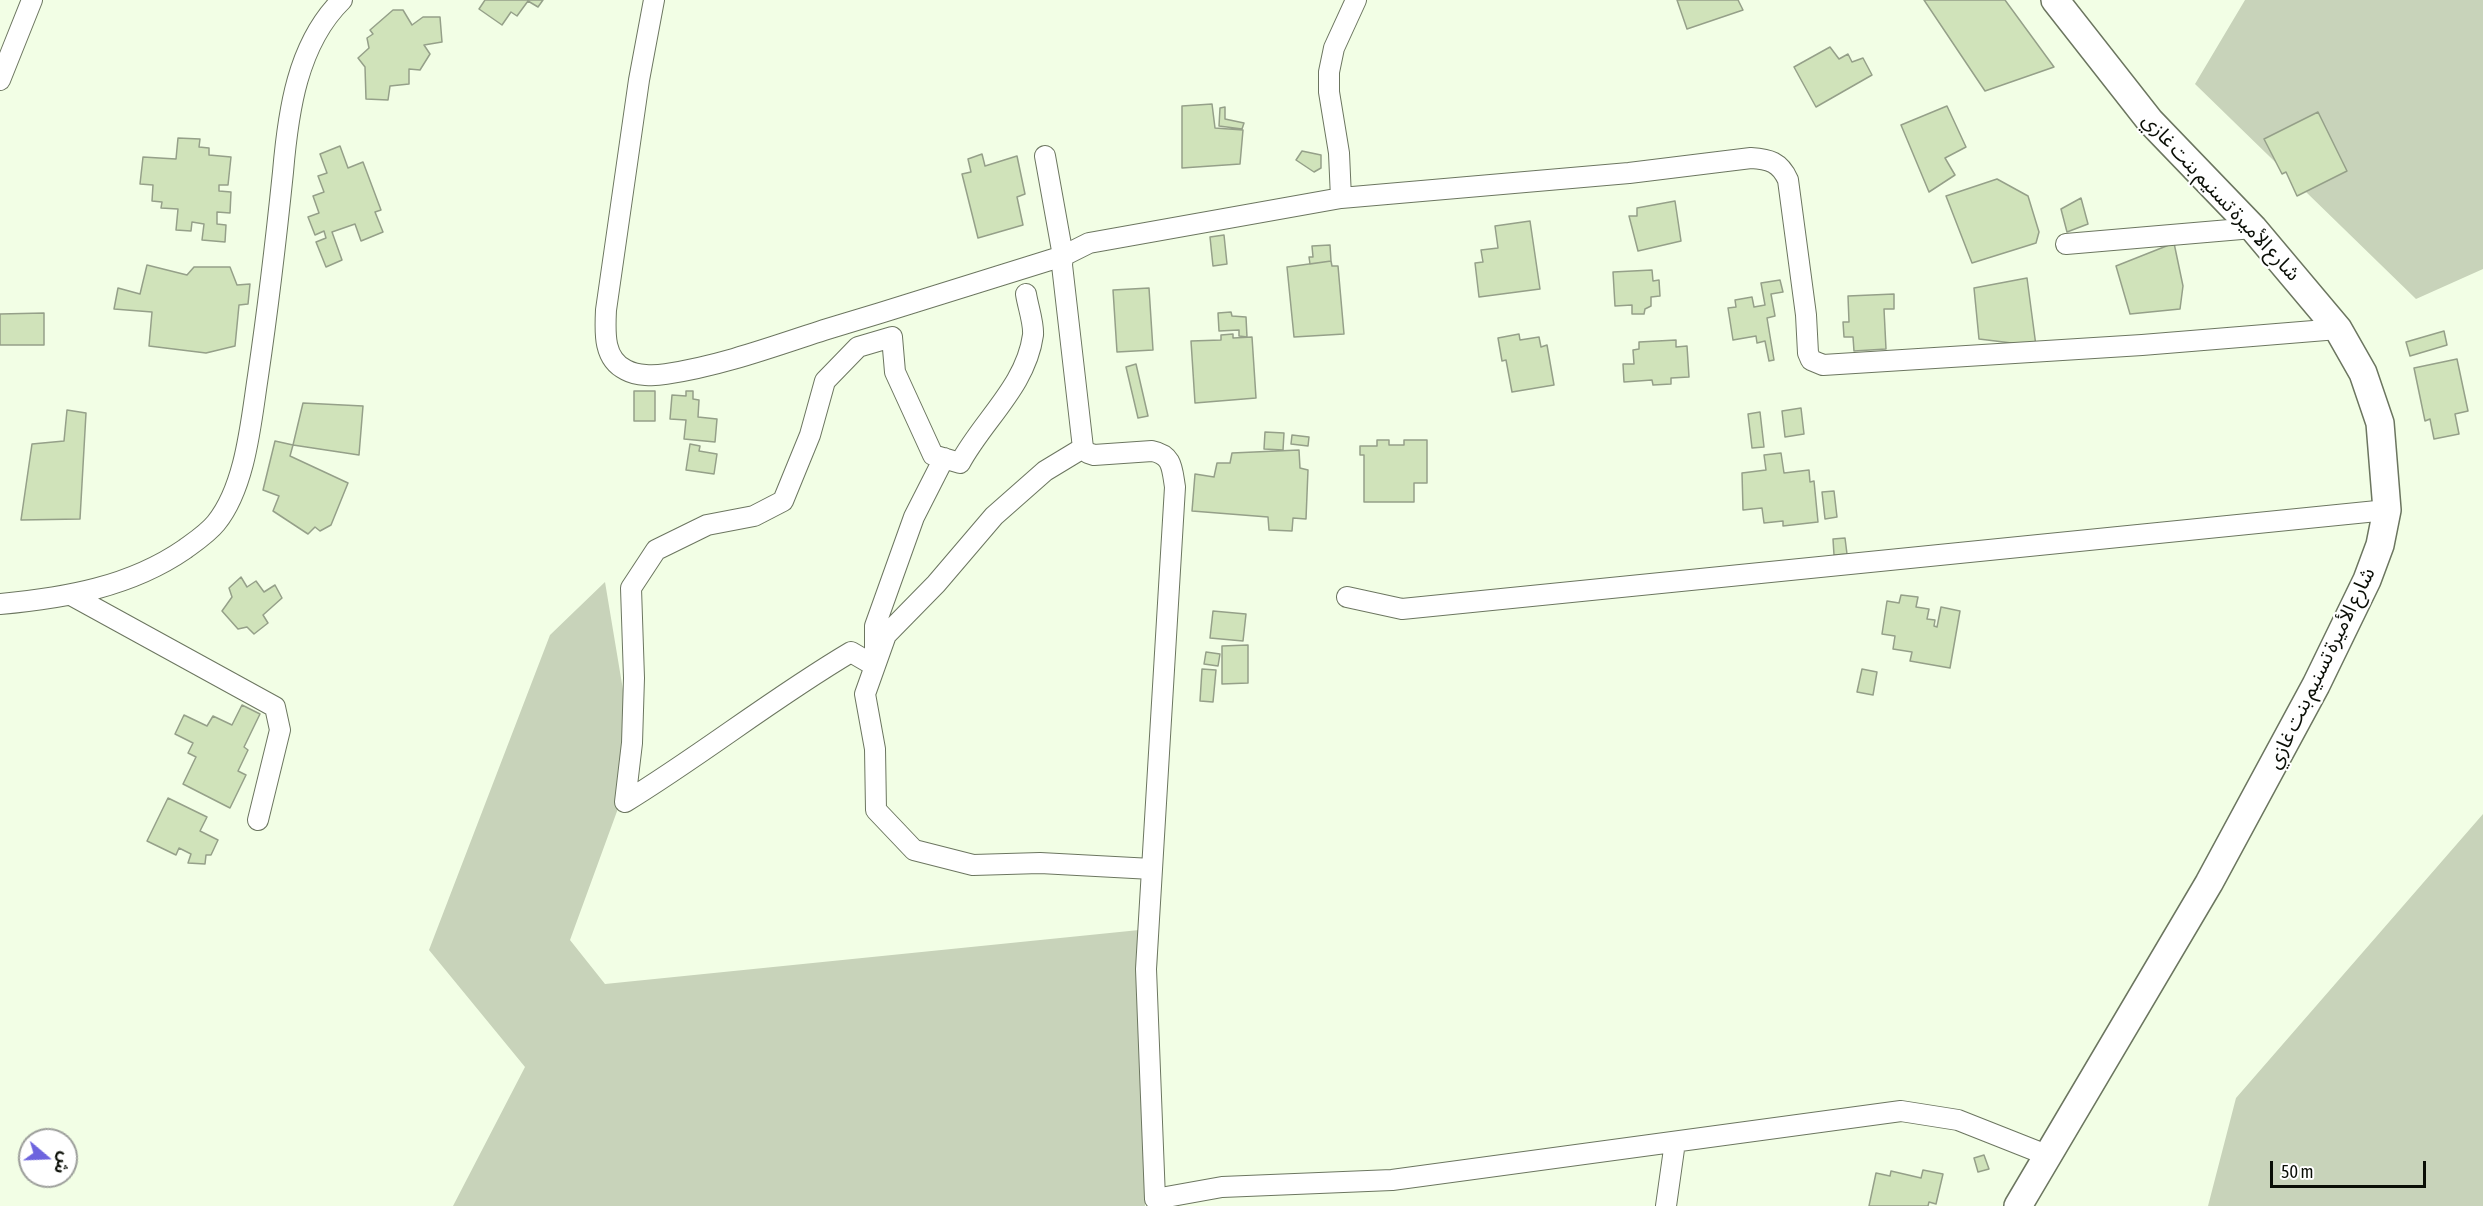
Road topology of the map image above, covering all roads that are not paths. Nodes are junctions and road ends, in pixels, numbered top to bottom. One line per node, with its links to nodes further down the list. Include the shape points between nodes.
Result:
1 (33, 0): 6 (street)
2 (342, 0): 17 (street, via 312,42 287,127 267,320 252,414 233,495 214,525 168,561 113,585)
3 (654, 0): 11 (street, via 606,310 608,348 612,358 627,371 664,375 737,358)
4 (1356, 0): 8 (street, via 1334,48 1329,72)
5 (2055, 0): 9 (main road, شارع الأميرة تسنيم بنت غازي, via 2150,122)
6 (0, 80)
7 (1045, 156): 11 (street)
8 (1341, 198): 11 (street, via 1089,243); 13 (street, via 1629,173 1750,158 1770,160 1788,180 1808,353 1811,360 1823,364)
9 (2253, 228): 10 (street); 13 (main road, شارع الأميرة تسنيم بنت غازي)
10 (2066, 244)
11 (1063, 256): 14 (street)
12 (1026, 294): 15 (street, via 1033,334 1023,371 960,463)
13 (2338, 329): 16 (main road, شارع الأميرة تسنيم بنت غازي, via 2363,373 2380,423)
14 (1083, 448): 20 (street, via 1045,471 994,516 886,635); 22 (street, via 1094,455 1161,452 1171,463 1175,487)
15 (944, 458): 20 (street, via 914,517 875,626); 20 (street, via 933,455 895,372 892,337 858,347 825,381 810,435 783,501 754,516 707,525 656,550 632,588 634,689 625,802 850,652)
16 (2387, 510): 18 (street, via 1402,609); 24 (main road, شارع الأميرة تسنيم بنت غازي, via 2367,580 2316,685 2209,884)
17 (71, 596): 19 (street); 21 (street, via 275,707 280,729)
18 (1347, 597)
19 (0, 604)
20 (875, 666): 22 (street, via 865,694 875,749 876,810 914,850 973,865 1040,863)
21 (258, 820)
22 (1152, 870): 25 (street, via 1146,969)
23 (1675, 1142): 24 (street, via 1901,1111 1958,1120); 25 (street, via 1392,1180 1222,1187); 26 (street)
24 (2049, 1156): 27 (main road, شارع الأميرة تسنيم بنت غازي)
25 (1154, 1202)
26 (1666, 1206)
27 (2018, 1206)

